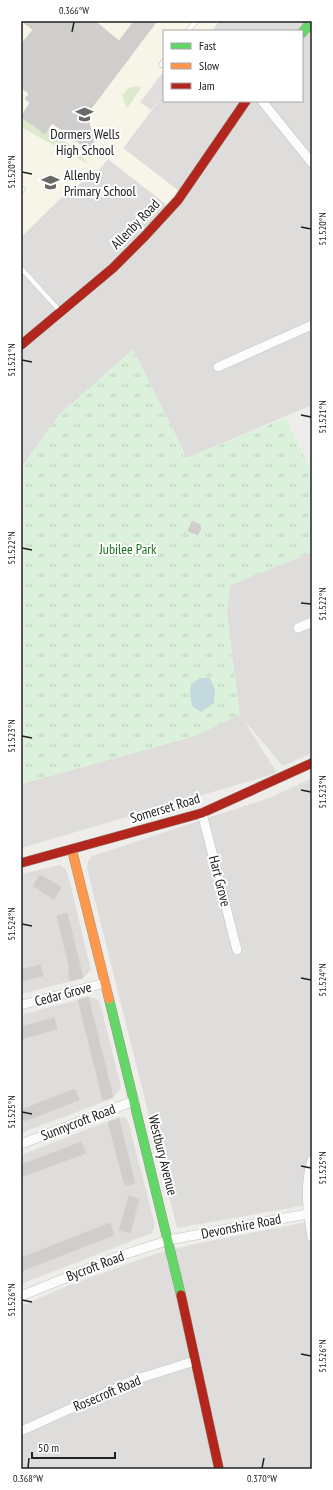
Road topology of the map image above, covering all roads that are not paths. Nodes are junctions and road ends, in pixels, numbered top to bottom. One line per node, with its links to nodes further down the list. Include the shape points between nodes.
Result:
1 (196, 21): 3 (lane)
2 (312, 21): 4 (street)
3 (189, 30)
4 (303, 32)
5 (245, 102): 9 (street, Allenby Road, via 178,200 113,268)
6 (263, 102): 7 (street)
7 (312, 164)
8 (21, 268): 9 (lane)
9 (60, 311): 11 (street, Allenby Road)
10 (312, 325): 12 (street)
11 (21, 345)
12 (218, 367)
13 (312, 622): 14 (street)
14 (298, 628)
15 (312, 764): 16 (street, Somerset Road)
16 (202, 813): 17 (street, Somerset Road); 19 (street, Hart Grove)
17 (72, 850): 18 (street, Somerset Road); 20 (street, Westbury Avenue)
18 (21, 863)
19 (237, 950)
20 (105, 983): 21 (street, Cedar Grove); 22 (street, Westbury Avenue)
21 (21, 1005)
22 (134, 1100): 23 (street, Sunnycroft Road); 27 (street, Westbury Avenue)
23 (21, 1144)
24 (312, 1160): 25 (street, via 308,1173)
25 (310, 1213): 26 (street); 27 (street, Devonshire Road)
26 (312, 1237)
27 (169, 1240): 28 (street, Bycroft Road, via 117,1257); 29 (street, Westbury Avenue)
28 (21, 1296)
29 (195, 1362): 30 (street, Rosecroft Road, via 134,1380); 31 (street, Westbury Avenue)
30 (21, 1431)
31 (218, 1469)

